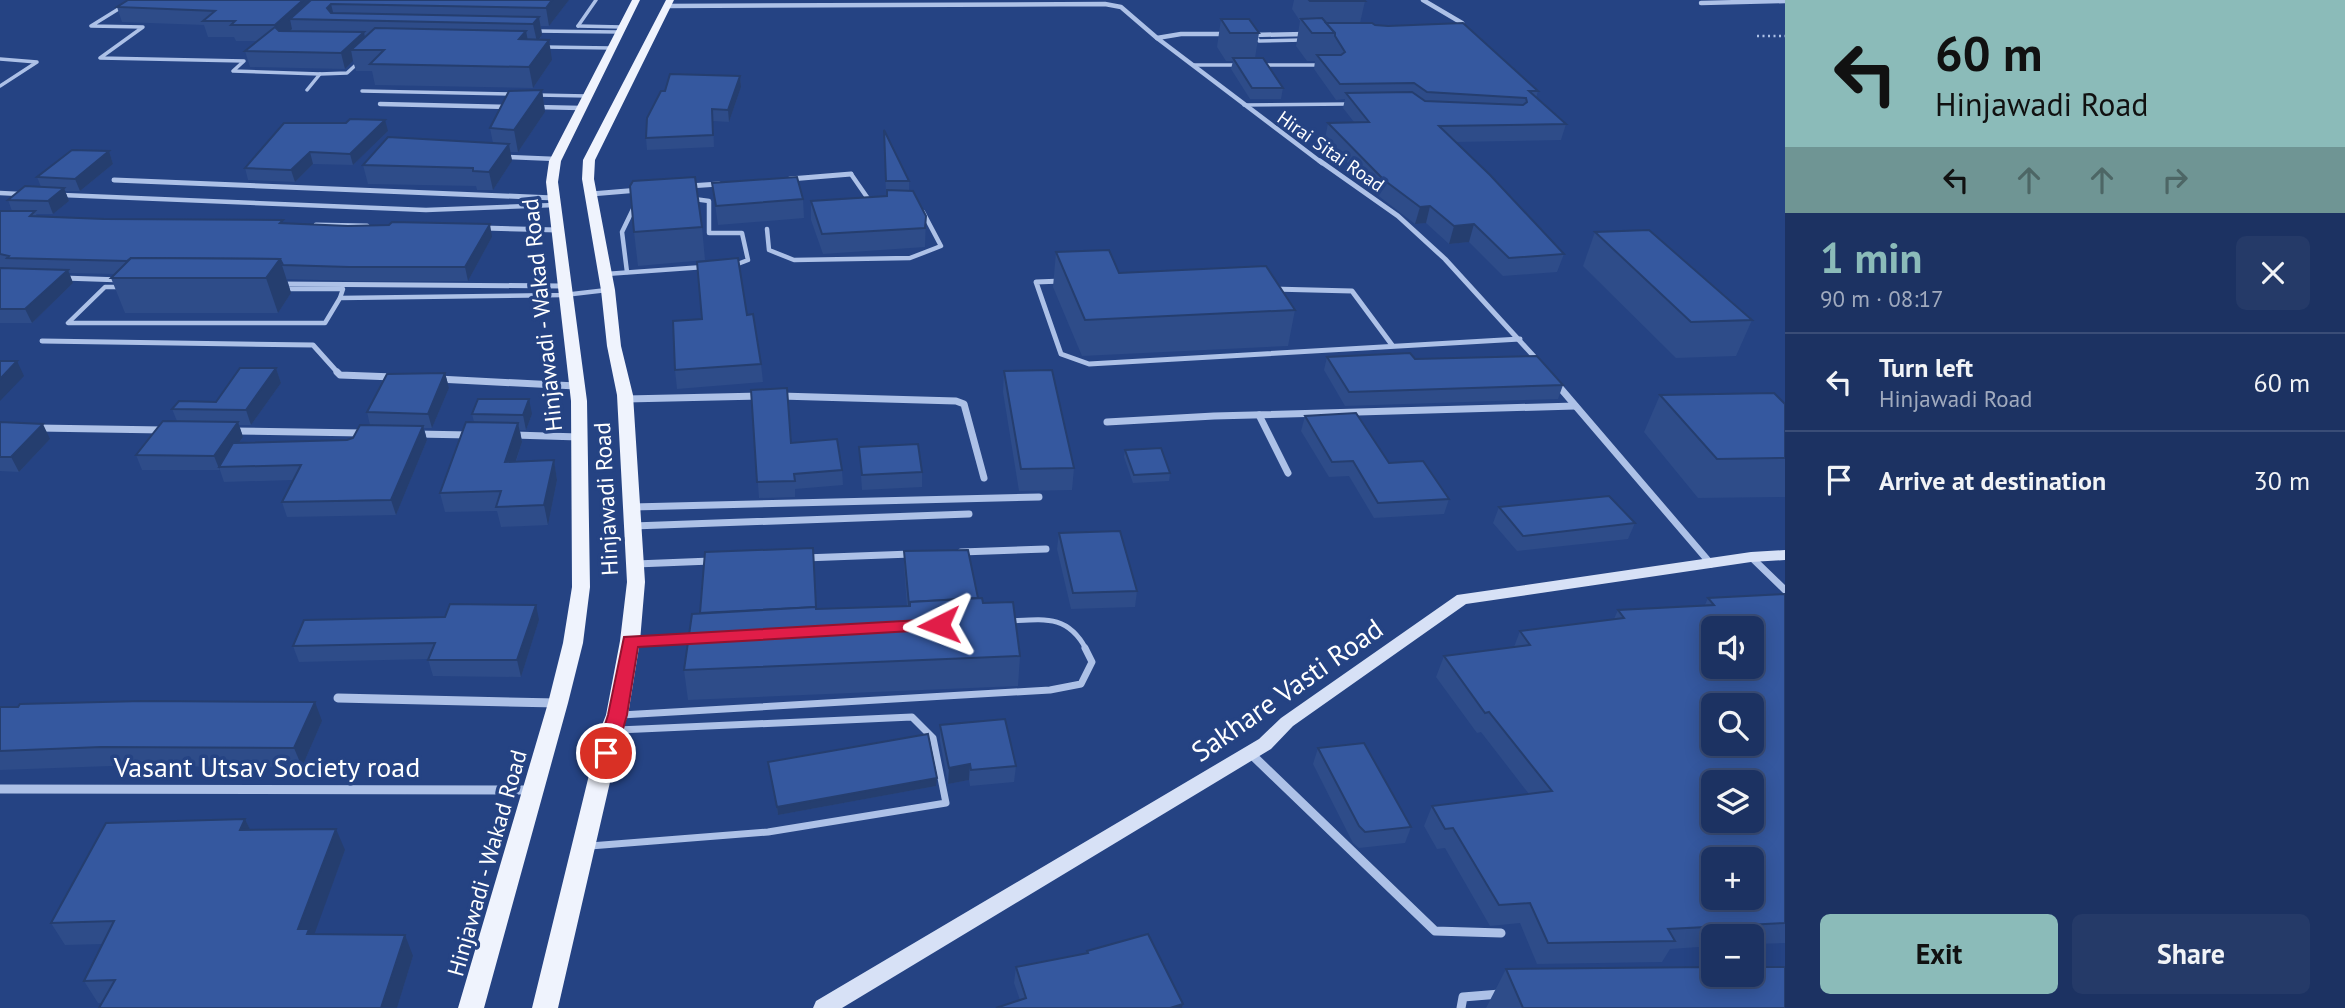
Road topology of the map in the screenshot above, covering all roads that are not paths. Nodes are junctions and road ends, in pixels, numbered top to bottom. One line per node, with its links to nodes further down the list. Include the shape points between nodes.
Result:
1 (132, 0): 26 (lane, via 91,26 143,27 100,58 244,61 233,71)
2 (596, 0): 8 (lane)
3 (636, 0): 16 (main road, Hinjawadi - Wakad Road)
4 (1423, 0): 10 (street, via 1462,23)
5 (1785, 1): 7 (street)
6 (668, 3): 17 (street, Hirai Sitai Road, via 1105,4 1121,7); 46 (main road, Hinjawadi Road, via 589,160)
7 (1701, 3)
8 (578, 26): 11 (lane); 16 (lane)
9 (534, 31): 11 (lane)
10 (1450, 31)
11 (574, 32): 16 (lane)
12 (1230, 34): 17 (street)
13 (1242, 34): 15 (street)
14 (1320, 34): 15 (street)
15 (1254, 35): 18 (lane, via 1259,41)
16 (617, 36): 19 (lane); 30 (main road, Hinjawadi - Wakad Road)
17 (1157, 38): 22 (street, Hirai Sitai Road)
18 (1308, 40)
19 (534, 47)
20 (367, 54): 26 (lane, via 347,73)
21 (0, 60): 27 (lane, via 37,62)
22 (1194, 65): 23 (lane); 33 (street, Hirai Sitai Road)
23 (1243, 65)
24 (1256, 65): 25 (lane)
25 (1325, 65)
26 (320, 74): 28 (lane)
27 (0, 86)
28 (307, 90)
29 (362, 91): 30 (lane)
30 (584, 102): 35 (street); 37 (main road, Hinjawadi - Wakad Road)
31 (380, 104): 34 (street)
32 (1350, 104): 33 (lane)
33 (1244, 106): 70 (street, Hirai Sitai Road, via 1398,216)
34 (514, 107)
35 (527, 107)
36 (494, 156): 37 (street)
37 (556, 159): 49 (main road, Hinjawadi - Wakad Road)
38 (851, 174): 39 (street); 51 (lane)
39 (788, 179)
40 (114, 180): 49 (street)
41 (724, 183): 42 (street)
42 (684, 187)
43 (644, 190): 46 (street)
44 (0, 193): 45 (lane)
45 (27, 194)
46 (591, 194): 64 (main road, Hinjawadi Road)
47 (55, 195): 49 (lane, via 426,211)
48 (689, 200): 58 (lane, via 709,201 709,233 742,233 748,260)
49 (555, 202): 57 (main road, Hinjawadi - Wakad Road)
50 (641, 204): 60 (lane, via 633,208 622,232)
51 (872, 204)
52 (919, 205): 56 (lane, via 941,246 910,258 794,260 769,250)
53 (307, 225): 54 (street)
54 (376, 226)
55 (474, 228): 57 (street)
56 (767, 229)
57 (558, 230): 68 (main road, Hinjawadi - Wakad Road)
58 (731, 265)
59 (705, 267): 60 (lane)
60 (627, 272): 64 (lane)
61 (60, 278): 62 (street)
62 (130, 280)
63 (1076, 281): 72 (street, via 1037,282 1061,354 1089,364)
64 (606, 282): 68 (lane); 78 (main road, Hinjawadi Road)
65 (271, 286): 68 (street); 69 (lane, via 343,289)
66 (133, 287): 69 (lane, via 105,287 68,323 325,323)
67 (1263, 288): 72 (street, via 1352,291)
68 (564, 290): 69 (lane); 77 (main road, Hinjawadi - Wakad Road)
69 (340, 298)
70 (1520, 339): 72 (street); 73 (street, Hirai Sitai Road)
71 (42, 341): 74 (street, via 313,345 340,374)
72 (1392, 345)
73 (1543, 367)
74 (396, 377)
75 (1551, 377): 79 (street)
76 (424, 379): 77 (street)
77 (577, 386): 89 (main road, Hinjawadi - Wakad Road)
78 (625, 399): 91 (street, via 801,395 956,401 964,404); 93 (main road, Hinjawadi Road)
79 (1575, 406): 80 (street); 104 (street)
80 (1259, 415): 81 (street); 90 (street)
81 (1107, 422)
82 (28, 428): 83 (street)
83 (166, 430)
84 (221, 431): 85 (street)
85 (373, 433)
86 (400, 434): 87 (street)
87 (483, 435)
88 (511, 435): 89 (street)
89 (580, 436): 110 (main road, Hinjawadi - Wakad Road, via 581,587)
90 (1288, 473)
91 (984, 478)
92 (1039, 497): 93 (street)
93 (632, 507): 95 (main road, Hinjawadi Road)
94 (968, 514): 95 (street)
95 (633, 526): 103 (main road, Hinjawadi Road)
96 (1046, 549): 97 (street)
97 (950, 552)
98 (923, 554): 101 (street)
99 (1785, 555): 100 (street, Sakhare Vasti Road)
100 (1751, 557): 104 (street, Sakhare Vasti Road); 105 (street)
101 (799, 558)
102 (717, 561): 103 (street)
103 (635, 564): 108 (main road, Hinjawadi Road)
104 (1711, 564): 112 (street, Sakhare Vasti Road, via 1462,599)
105 (1785, 590)
106 (1004, 621): 111 (lane, via 1046,619 1066,624 1082,638 1092,662 1081,684)
107 (702, 637): 108 (lane)
108 (630, 641): 111 (main road, Hinjawadi Road)
109 (338, 698): 110 (street)
110 (558, 703): 114 (main road, Hinjawadi - Wakad Road)
111 (614, 722): 115 (main road, Hinjawadi Road); 115 (lane, via 912,718 933,738 946,803 768,832)
112 (1250, 752): 116 (street, via 1435,932); 120 (street, Sakhare Vasti Road)
113 (0, 789): 114 (street, Vasant Utsav Society road)
114 (535, 790): 118 (main road, Hinjawadi - Wakad Road)
115 (585, 846): 119 (main road, Hinjawadi Road)
116 (1502, 933)
117 (1507, 994): 121 (street, via 1463,997)
118 (471, 1008)
119 (545, 1008)
120 (823, 1008)
121 (1461, 1008)

